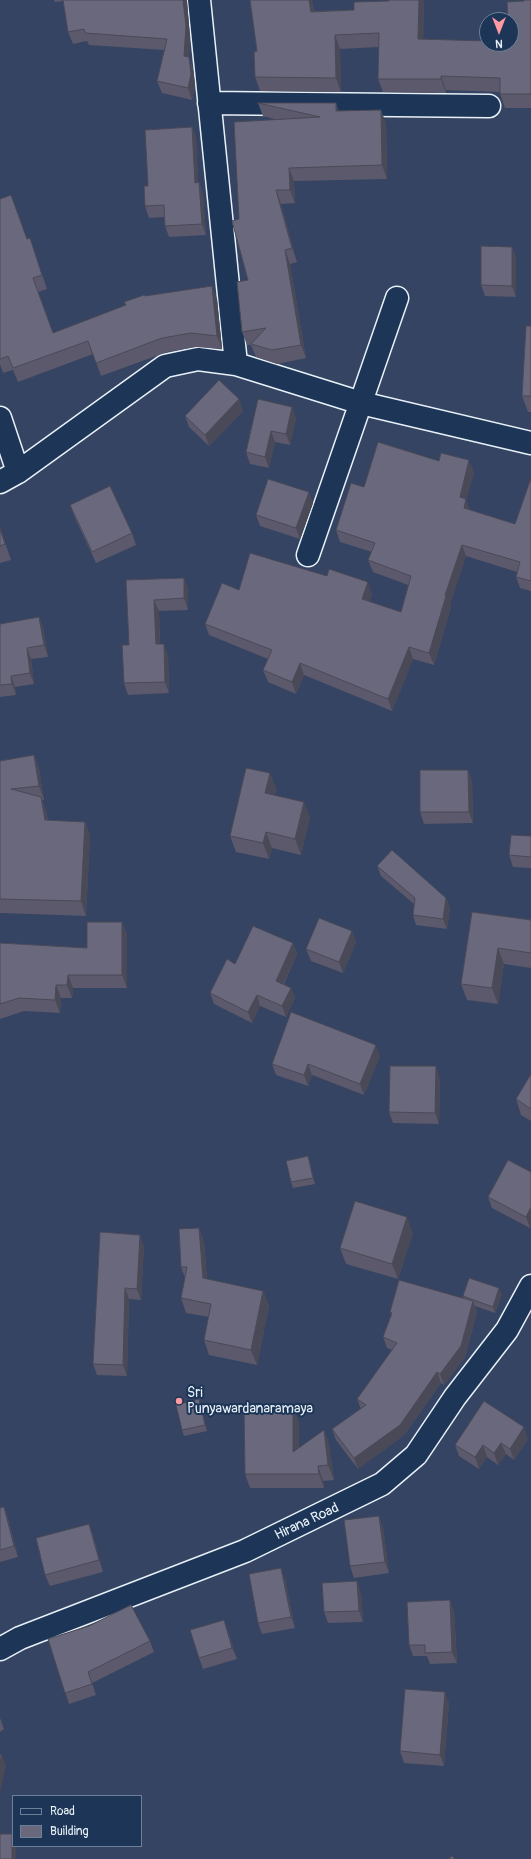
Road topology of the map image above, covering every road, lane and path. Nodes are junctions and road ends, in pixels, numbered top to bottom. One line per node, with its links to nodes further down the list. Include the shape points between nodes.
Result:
1 (199, 0): 2 (street)
2 (209, 103): 3 (street); 5 (street)
3 (489, 106)
4 (396, 298): 6 (street)
5 (236, 364): 6 (street); 9 (street, via 198,359 165,366)
6 (361, 403): 8 (street); 10 (street)
7 (0, 418): 9 (street)
8 (531, 443)
9 (9, 477)
10 (308, 556)
11 (531, 1286): 12 (street, Hirana Road, via 507,1330 455,1397 416,1455 382,1484 245,1551 20,1638)
12 (0, 1649)

